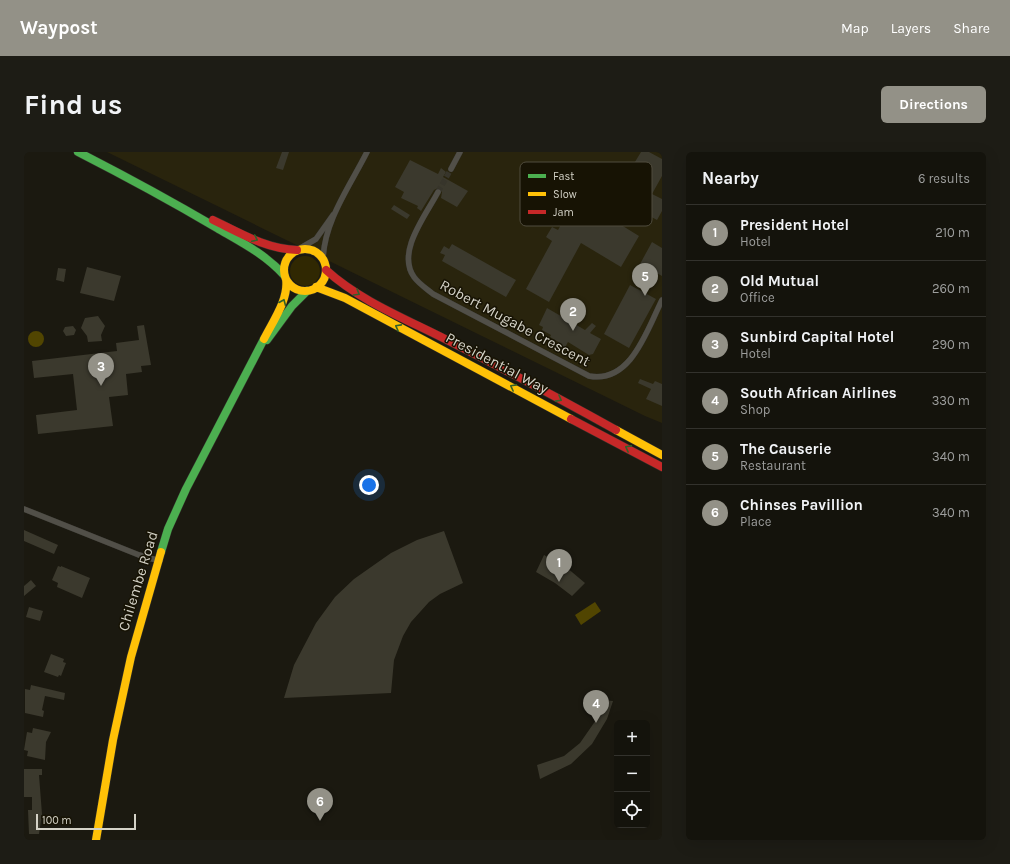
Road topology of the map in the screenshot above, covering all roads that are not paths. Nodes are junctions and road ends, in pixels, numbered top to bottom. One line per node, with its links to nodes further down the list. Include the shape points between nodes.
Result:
1 (78, 152): 7 (main road)
2 (367, 152): 6 (street)
3 (460, 152): 4 (street)
4 (451, 169)
5 (438, 192): 14 (street, Robert Mugabe Crescent, via 408,250 407,261 414,277 433,294 589,376 609,376 628,364)
6 (338, 207): 8 (street, via 321,234); 9 (street, via 326,240)
7 (194, 213): 8 (main road, one-way to 8, via 270,246 288,251); 11 (main road, via 262,254)
8 (297, 250): 9 (main road, via 312,250); 11 (main road, via 286,260)
9 (324, 260): 10 (main road)
10 (326, 270): 12 (main road, via 323,280); 16 (main road, Presidential Way, one-way to 16, via 340,283 369,300)
11 (285, 277): 13 (main road, via 292,287); 15 (main road, one-way to 11, via 285,296)
12 (316, 287): 13 (main road); 19 (main road, Presidential Way, one-way to 12, via 345,298)
13 (307, 291): 15 (main road, via 292,306)
14 (662, 300)
15 (261, 348): 21 (main road, Chilembe Road, via 178,507 168,529)
16 (599, 421): 17 (main road, via 631,433); 18 (main road, Presidential Way)
17 (662, 449)
18 (662, 455)
19 (662, 467)
20 (24, 509): 21 (street)
21 (160, 561): 22 (main road, Chilembe Road, via 131,656)
22 (96, 840)

